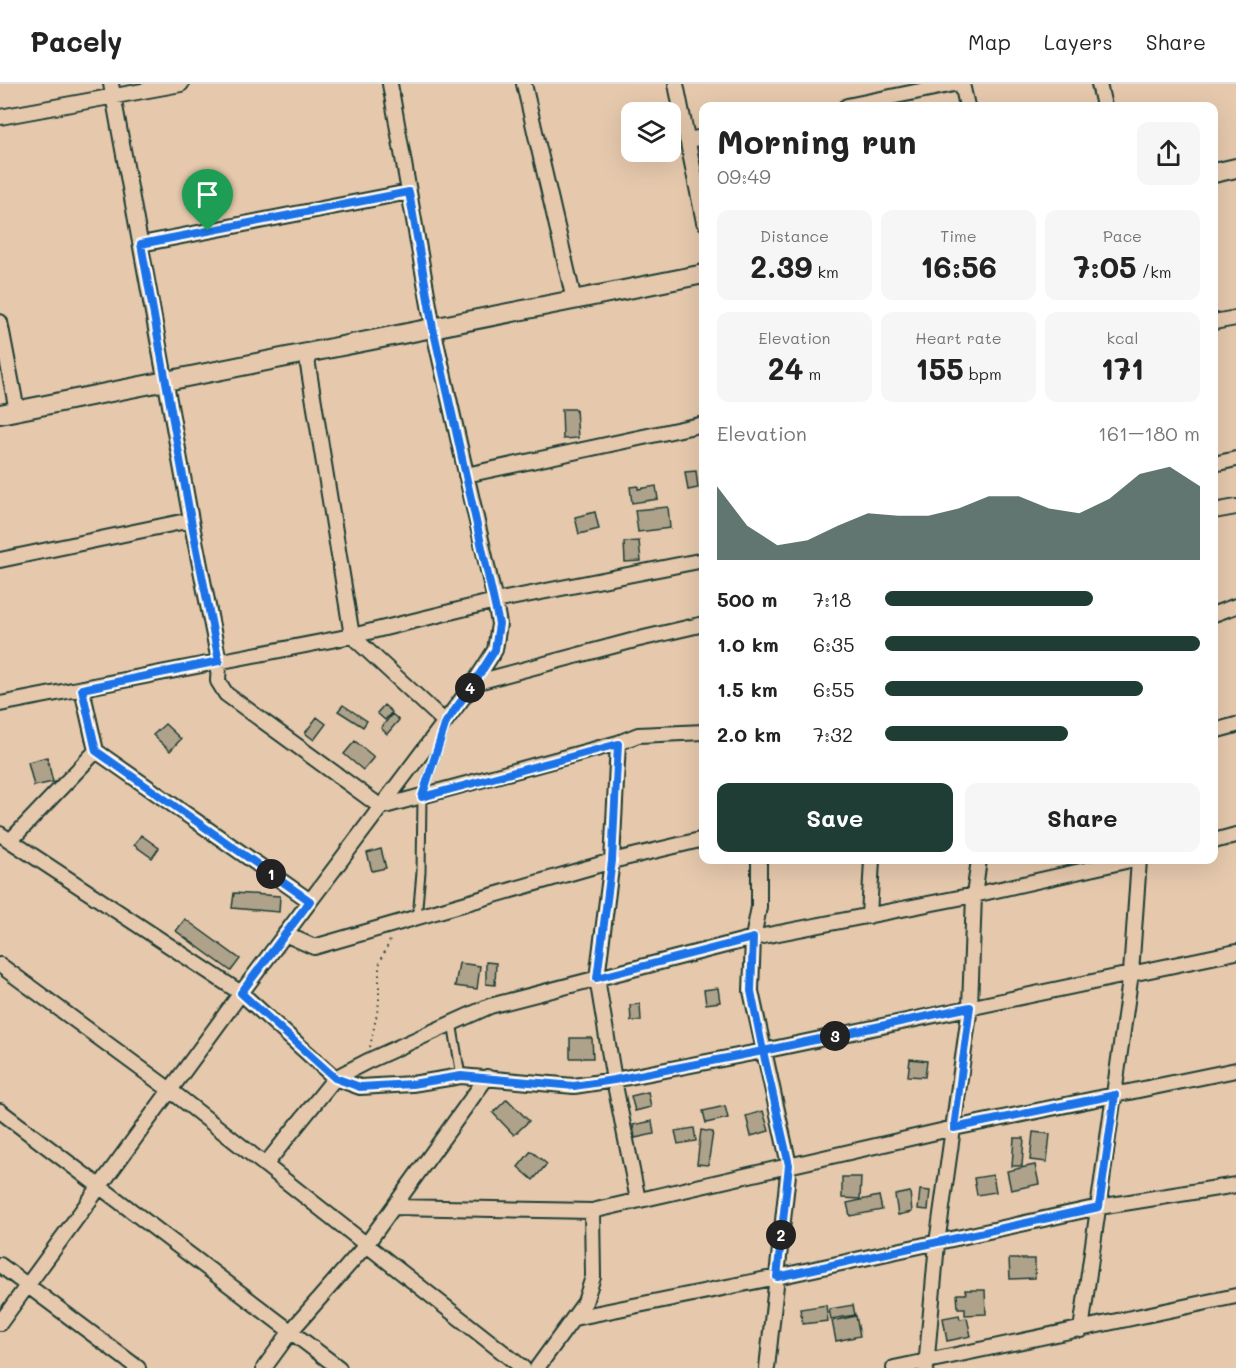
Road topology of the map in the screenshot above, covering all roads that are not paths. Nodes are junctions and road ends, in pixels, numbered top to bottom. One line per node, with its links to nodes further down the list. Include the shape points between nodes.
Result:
1 (181, 84): 8 (street)
2 (390, 84): 17 (street)
3 (524, 84): 21 (street)
4 (676, 84): 14 (street)
5 (954, 84): 9 (street)
6 (962, 84): 10 (street)
7 (1099, 84): 11 (street)
8 (112, 90): 12 (street); 19 (street)
9 (866, 102)
10 (966, 102)
11 (1103, 102)
12 (0, 117)
13 (699, 138): 14 (street)
14 (687, 140): 18 (street)
15 (1236, 168): 16 (street)
16 (1218, 172)
17 (409, 192): 19 (street); 25 (street)
18 (699, 198)
19 (141, 244): 27 (street)
20 (699, 275): 21 (street)
21 (574, 300): 25 (street)
22 (1236, 318): 23 (street)
23 (1218, 321)
24 (0, 322): 28 (street)
25 (433, 328): 26 (street); 32 (street)
26 (306, 353): 27 (street); 42 (street)
27 (167, 381): 28 (street); 35 (street)
28 (9, 413)
29 (699, 425): 32 (street)
30 (1236, 459): 31 (street)
31 (1218, 463)
32 (466, 475): 38 (street)
33 (1236, 507): 34 (street)
34 (1218, 511)
35 (191, 520): 36 (street); 43 (street)
36 (0, 560)
37 (699, 561): 38 (street)
38 (495, 601): 42 (street); 44 (street, via 499,624 495,650)
39 (1236, 606): 40 (street)
40 (1218, 613)
41 (699, 625): 44 (street)
42 (352, 636): 43 (street); 47 (street)
43 (219, 661): 45 (street); 54 (street, via 218,681 226,694)
44 (474, 683): 47 (street)
45 (82, 689): 46 (street); 52 (street)
46 (0, 704)
47 (446, 722): 53 (lane); 54 (street)
48 (1236, 725): 49 (street)
49 (1218, 730)
50 (699, 732): 51 (street, via 638,735)
51 (618, 744): 53 (street); 59 (street)
52 (96, 751): 56 (street); 66 (street)
53 (422, 797): 54 (street); 68 (lane)
54 (381, 807): 66 (street)
55 (1236, 835): 57 (street)
56 (5, 837): 75 (street)
57 (1218, 839)
58 (699, 840): 59 (street)
59 (612, 861): 68 (street); 74 (street)
60 (759, 864): 70 (street, via 759,907)
61 (872, 864): 67 (street)
62 (978, 864): 65 (street)
63 (1112, 864): 65 (street)
64 (1139, 864): 73 (street)
65 (974, 895): 67 (street); 76 (street)
66 (310, 901): 69 (street)
67 (869, 916): 70 (street)
68 (417, 918): 69 (street, via 314,947)
69 (285, 934): 75 (street)
70 (753, 938): 74 (street); 78 (street, via 751,991)
71 (1236, 952): 73 (street)
72 (0, 966): 84 (street)
73 (1131, 973): 76 (street); 85 (street)
74 (597, 978): 77 (street, via 490,1006); 83 (street)
75 (241, 993): 82 (street); 84 (street)
76 (970, 1007): 78 (street); 87 (street)
77 (452, 1022): 80 (lane); 82 (street)
78 (763, 1051): 83 (street); 89 (street)
79 (1236, 1070): 85 (street)
80 (461, 1076): 81 (street); 82 (street, via 360,1087)
81 (487, 1077): 83 (street, via 574,1086); 93 (street)
82 (335, 1078): 88 (street)
83 (614, 1080): 92 (street)
84 (170, 1090): 88 (street); 90 (street)
85 (1115, 1095): 87 (street); 94 (street)
86 (0, 1111): 90 (street)
87 (954, 1128): 89 (street); 96 (street)
88 (265, 1165): 97 (street)
89 (789, 1165): 92 (street); 99 (street)
90 (100, 1185): 100 (street); 105 (street)
91 (1236, 1185): 94 (street)
92 (638, 1200): 95 (street)
93 (395, 1207): 95 (street); 97 (street)
94 (1099, 1207): 96 (street); 104 (street)
95 (592, 1211): 102 (street, via 593,1277 585,1302)
96 (937, 1243): 99 (street); 106 (street)
97 (366, 1245): 105 (street); 110 (street)
98 (0, 1265): 100 (street)
99 (777, 1277): 102 (street); 112 (street)
100 (27, 1286): 103 (street); 107 (street)
101 (1236, 1296): 104 (street)
102 (574, 1318): 111 (street)
103 (0, 1323)
104 (1081, 1330): 106 (street)
105 (291, 1331): 108 (street); 109 (street)
106 (926, 1365): 113 (street)
107 (138, 1368)
108 (264, 1368)
109 (339, 1368)
110 (523, 1368)
111 (537, 1368)
112 (767, 1368)
113 (894, 1368)

